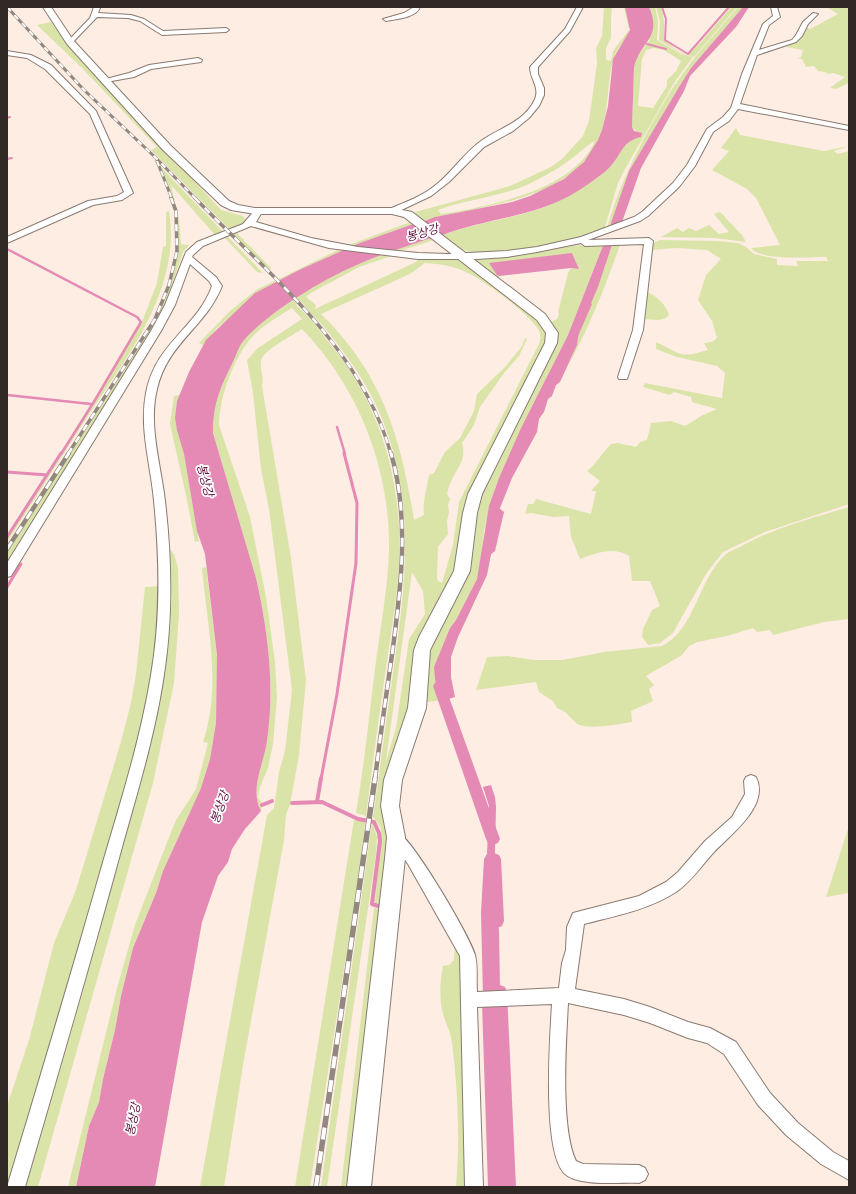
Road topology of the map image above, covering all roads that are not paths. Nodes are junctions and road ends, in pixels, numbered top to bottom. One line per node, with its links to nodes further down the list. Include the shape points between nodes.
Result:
1 (47, 7): 10 (main road)
2 (98, 7): 7 (street)
3 (417, 7): 8 (street, via 406,15)
4 (580, 7): 17 (street, via 568,30 534,67 533,72 541,87 540,97 532,109 505,132 480,146 443,184)
5 (774, 7): 12 (street, via 777,17 766,24)
6 (815, 14): 12 (street, via 805,23 800,36 794,41)
7 (95, 15): 9 (street, via 129,16 142,20 162,33); 10 (street)
8 (386, 19)
9 (226, 30)
10 (70, 42): 14 (main road)
11 (7, 53): 20 (street, via 29,56 48,67 93,113 129,193 119,198 91,203)
12 (756, 53): 15 (street, via 746,74)
13 (198, 60): 14 (street, via 149,67 131,75)
14 (106, 80): 18 (main road, via 167,148 225,203 235,208)
15 (737, 106): 16 (street); 21 (street, via 726,119 710,131 691,166 680,180 645,214)
16 (849, 128)
17 (392, 211): 18 (main road); 23 (main road, via 411,216)
18 (258, 212): 19 (street)
19 (250, 223): 22 (street, via 200,244); 23 (street, via 301,239 344,248 394,254)
20 (7, 240)
21 (567, 244): 23 (street); 24 (street, via 649,241 638,330)
22 (187, 257): 25 (street, via 170,305 156,331); 32 (street, via 213,279 217,286 206,311 169,351 157,372 151,394 151,446 163,539 166,596 156,686 138,766)
23 (463, 257): 27 (main road, via 541,317 550,329 552,337 475,494 462,571 422,650 417,708 393,780 390,806)
24 (623, 377)
25 (7, 573)
26 (751, 781): 28 (street, via 752,795 737,821 671,887 627,907 578,918 574,950)
27 (396, 837): 29 (street, via 413,859 464,945); 33 (main road, via 370,1103)
28 (563, 995): 29 (street); 30 (street, via 631,1009 721,1042 730,1048 764,1099 792,1129 827,1158); 31 (street, via 557,1075 566,1161 576,1171 587,1173)
29 (475, 1000): 34 (street)
30 (849, 1171)
31 (639, 1174)
32 (16, 1187)
33 (359, 1187)
34 (474, 1187)

